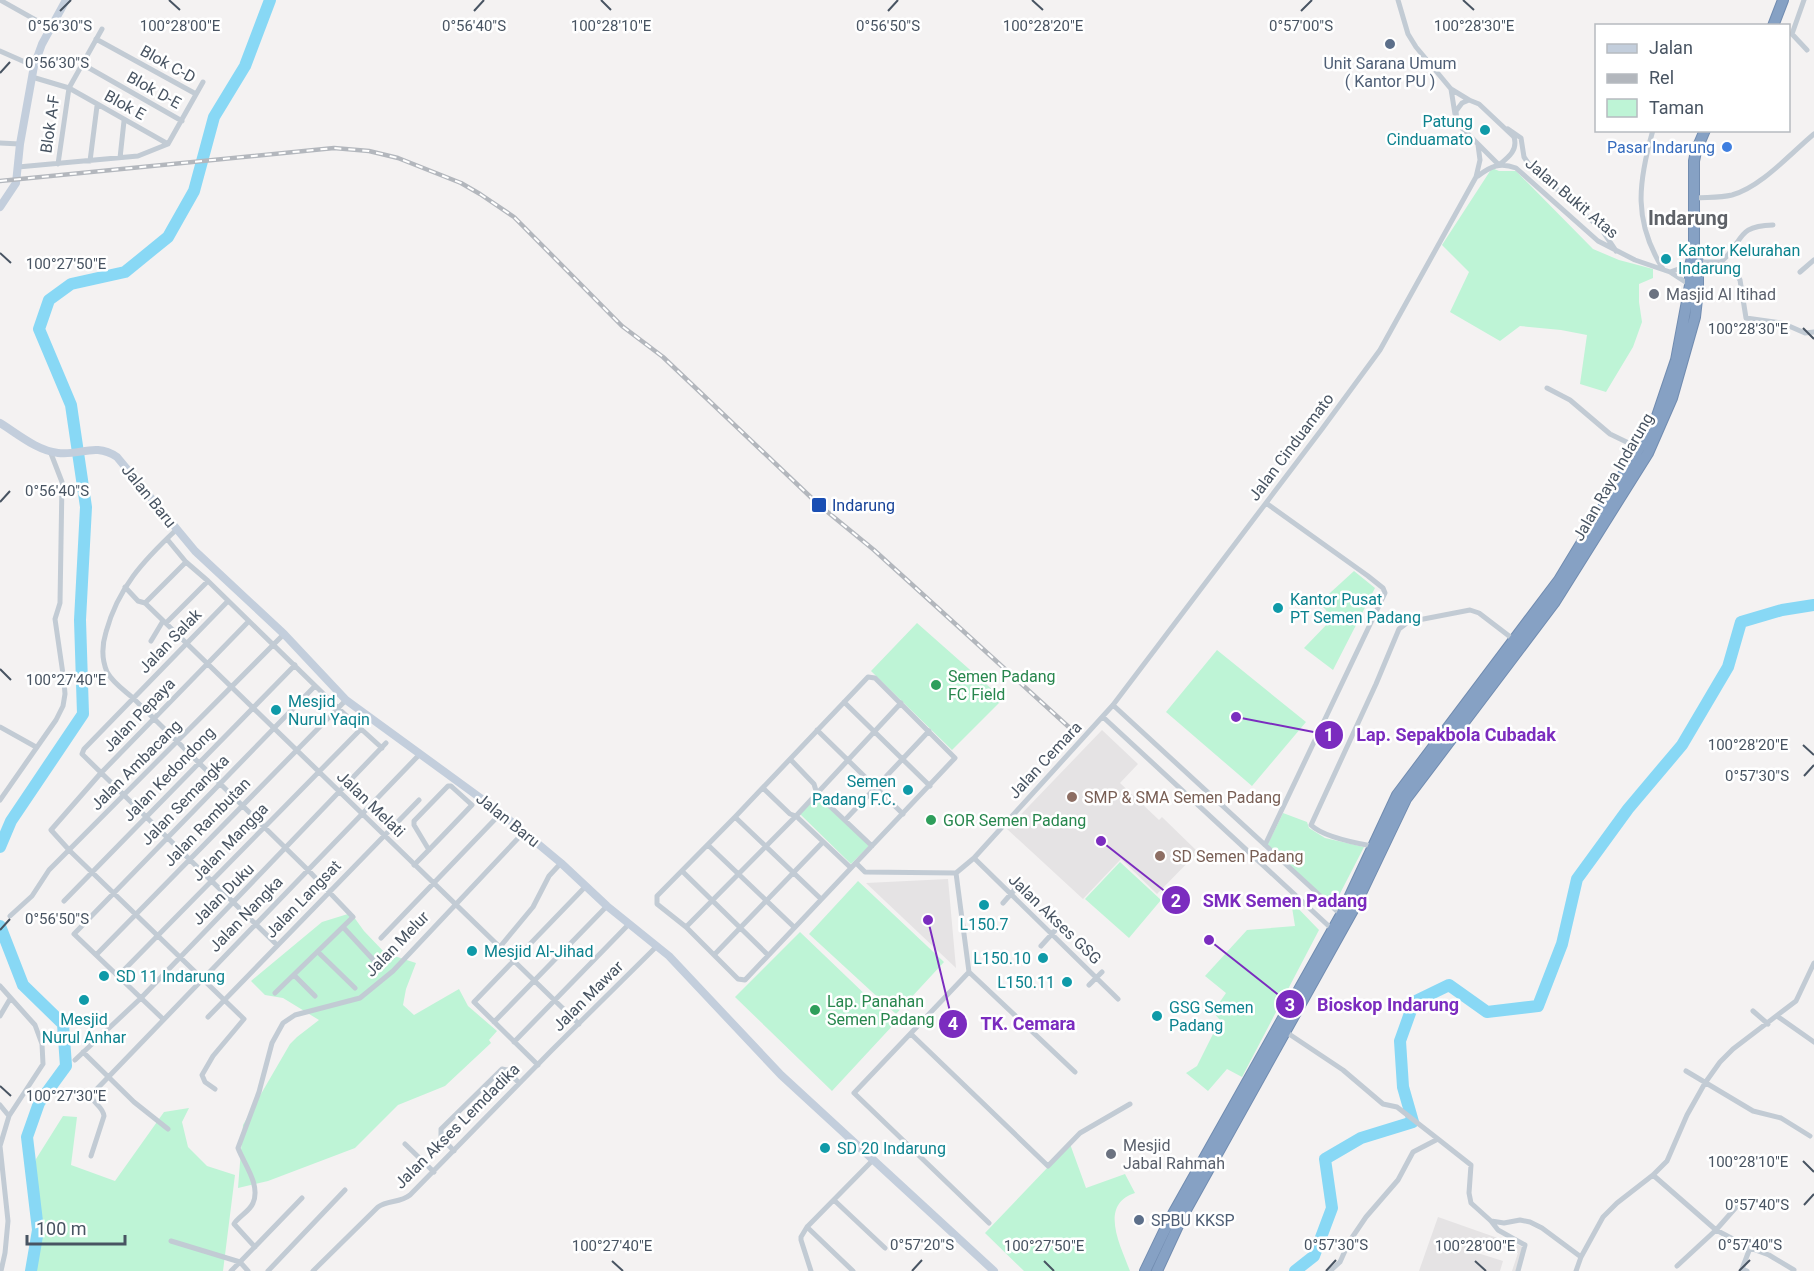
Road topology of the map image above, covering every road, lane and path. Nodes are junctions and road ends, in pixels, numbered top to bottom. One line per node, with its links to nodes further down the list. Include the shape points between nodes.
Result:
1 (66, 0): 7 (street)
2 (1398, 0): 17 (street, via 1412,40)
3 (1783, 0): 6 (highway)
4 (1804, 0): 10 (street, via 1792,34)
5 (2, 1): 7 (street)
6 (1774, 24)
7 (50, 28): 13 (street)
8 (102, 29): 9 (street)
9 (96, 39): 12 (street); 18 (street, Blok C-D)
10 (1807, 50)
11 (0, 51): 13 (street)
12 (82, 64): 16 (street); 22 (street, Blok D-E)
13 (34, 66): 14 (street)
14 (32, 78): 16 (street, Blok E); 29 (street)
15 (203, 82): 18 (street)
16 (69, 88): 20 (street, Blok E); 34 (street, Blok A-F)
17 (1451, 89): 19 (street, Jalan Bukit Atas); 21 (street)
18 (196, 94): 22 (street)
19 (1469, 100): 21 (street); 24 (street, Jalan Bukit Atas)
20 (97, 106): 23 (street, Blok E); 33 (street)
21 (1455, 116): 31 (street, via 1459,127)
22 (182, 120): 30 (street)
23 (124, 121): 30 (street, Blok E); 32 (street)
24 (1507, 128): 35 (street, via 1515,147); 39 (street, Jalan Bukit Atas, via 1521,138 1528,163)
25 (1653, 132): 47 (street, via 1642,177 1642,210 1647,239)
26 (1704, 132): 38 (highway, Jalan Raya Indarung, via 1694,161)
27 (1814, 134): 38 (street, via 1742,191 1725,197)
28 (0, 143): 29 (street)
29 (20, 144): 36 (street)
30 (168, 144): 32 (street, via 138,156)
31 (1478, 145): 35 (street); 37 (street)
32 (120, 158): 33 (street)
33 (90, 161): 34 (street)
34 (58, 164): 36 (street)
35 (1499, 165): 37 (street, Jalan Bukit Atas); 41 (street, Jalan Bukit Atas, via 1522,172)
36 (18, 167): 40 (street, via 15,188)
37 (1476, 177): 56 (street, Jalan Cinduamato, via 1380,350)
38 (1693, 198): 46 (highway, Jalan Raya Indarung)
39 (1573, 204): 41 (street); 43 (street, Jalan Bukit Atas, via 1606,235)
40 (0, 207)
41 (1566, 212): 43 (street, Jalan Bukit Atas, via 1598,241)
42 (1773, 225): 45 (street, via 1747,230)
43 (1617, 252): 47 (street, Jalan Bukit Atas)
44 (1814, 260): 49 (street)
45 (1721, 262): 46 (street); 51 (street, via 1739,276 1746,318)
46 (1694, 264): 48 (street); 50 (highway, Jalan Raya Indarung)
47 (1663, 269): 48 (street, Jalan Bukit Atas)
48 (1670, 272): 50 (street, Jalan Bukit Atas)
49 (1800, 272)
50 (1694, 287): 55 (highway, Jalan Raya Indarung, via 1669,383)
51 (1814, 332)
52 (1547, 388): 55 (street, via 1570,400 1610,434)
53 (0, 423): 54 (street, Jalan Baru)
54 (50, 451): 57 (street, Jalan Baru, via 102,449 117,457); 92 (street, via 62,482 60,603 55,619 65,694 56,720)
55 (1644, 451): 67 (highway, Jalan Raya Indarung, via 1559,580); 87 (highway, Jalan Raya Indarung, via 1568,582)
56 (1266, 503): 79 (street, Jalan Cinduamato); 127 (street, via 1368,576 1385,593)
57 (176, 530): 58 (street); 66 (street, Jalan Baru)
58 (167, 539): 59 (street); 61 (street)
59 (186, 562): 60 (street); 63 (street)
60 (207, 582): 62 (street); 64 (street)
61 (125, 587): 63 (street, Jalan Melati); 75 (street, via 110,618 103,661 114,682)
62 (227, 602): 65 (street); 69 (street, Jalan Salak)
63 (145, 603): 64 (street, Jalan Melati)
64 (165, 622): 68 (street); 69 (street, Jalan Melati)
65 (248, 623): 70 (street); 71 (street, Jalan Pepaya)
66 (284, 634): 70 (street, Jalan Ambacang); 76 (street, Jalan Baru)
67 (1513, 639): 87 (highway, Jalan Raya Indarung); 125 (street, via 1483,615 1470,610 1408,622 1399,629 1312,823 1334,837)
68 (151, 641)
69 (187, 643): 71 (street, Jalan Melati); 75 (street, Jalan Salak)
70 (274, 645): 72 (street); 74 (street, Jalan Ambacang)
71 (208, 664): 74 (street, Jalan Melati); 83 (street, Jalan Pepaya)
72 (294, 666): 73 (street); 80 (street, Jalan Kedondong)
73 (315, 686): 81 (street); 85 (street, Jalan Semangka)
74 (232, 687): 80 (street, Jalan Melati); 91 (street, Jalan Ambacang)
75 (133, 698): 83 (street); 100 (street, Jalan Salak, via 84,749 84,758)
76 (346, 700): 81 (street, Jalan Rambutan); 94 (street, Jalan Baru)
77 (844, 702): 78 (street, via 871,676); 88 (street); 90 (street)
78 (901, 703): 89 (street); 90 (street)
79 (1113, 705): 82 (street, Jalan Cinduamato); 115 (street)
80 (253, 708): 85 (street, Jalan Melati); 98 (street, Jalan Kedondong)
81 (338, 708): 86 (street); 93 (street, Jalan Rambutan)
82 (1103, 717): 120 (street); 133 (street, Jalan Cemara)
83 (154, 719): 91 (street); 100 (street, Jalan Pepaya)
84 (0, 727): 92 (street)
85 (274, 728): 93 (street, Jalan Melati); 101 (street, Jalan Semangka)
86 (360, 729): 99 (street, Jalan Mangga); 105 (street, Jalan Duku, via 384,746)
87 (1454, 729): 125 (highway, Jalan Raya Indarung, via 1402,787); 162 (highway, Jalan Raya Indarung, via 1406,799)
88 (817, 730): 95 (street); 96 (street)
89 (929, 731): 97 (street); 102 (street, via 956,758)
90 (874, 732): 96 (street); 97 (street)
91 (178, 742): 98 (street); 107 (street, Jalan Ambacang)
92 (36, 747): 109 (street)
93 (296, 750): 99 (street, Jalan Melati); 110 (street, Jalan Rambutan)
94 (419, 755): 111 (street, Jalan Baru); 112 (street, Jalan Nangka)
95 (790, 759): 103 (street); 106 (street, via 814,784)
96 (847, 760): 104 (street); 106 (street)
97 (902, 760): 102 (street); 104 (street)
98 (199, 764): 101 (street); 117 (street, Jalan Kedondong)
99 (318, 771): 105 (street, Jalan Melati); 119 (street, Jalan Mangga)
100 (100, 774): 107 (street); 131 (street, Jalan Pepaya, via 52,826 51,832)
101 (220, 784): 110 (street); 123 (street, Jalan Semangka)
102 (930, 786): 113 (street)
103 (763, 788): 114 (street); 116 (street)
104 (876, 788): 113 (street); 118 (street)
105 (339, 791): 112 (street, Jalan Melati); 130 (street, Jalan Duku)
106 (818, 794): 114 (street); 118 (street)
107 (124, 796): 117 (street); 131 (street, Jalan Ambacang)
108 (419, 800): 122 (street, Jalan Langsat)
109 (0, 801)
110 (242, 806): 119 (street); 134 (street, Jalan Rambutan)
111 (501, 813): 121 (street, Jalan Baru); 146 (street)
112 (363, 814): 122 (street, Jalan Melati); 139 (street, Jalan Nangka)
113 (903, 814): 129 (street)
114 (796, 816): 124 (street); 128 (street)
115 (1233, 816): 120 (street); 127 (street)
116 (735, 817): 126 (street); 128 (street)
117 (146, 818): 123 (street); 140 (street, Jalan Kedondong)
118 (845, 820): 129 (street)
119 (264, 827): 130 (street); 145 (street, Jalan Mangga)
120 (1223, 828): 170 (street)
121 (524, 832): 135 (street, Jalan Baru); 158 (street, Jalan Melur)
122 (384, 835): 137 (street, Jalan Melati); 149 (street, Jalan Langsat)
123 (167, 838): 134 (street); 150 (street, Jalan Semangka)
124 (823, 842): 138 (street); 143 (street)
125 (1367, 844): 162 (highway, Jalan Raya Indarung)
126 (708, 845): 141 (street); 142 (street)
127 (1265, 845): 162 (street)
128 (766, 846): 142 (street); 143 (street)
129 (872, 846): 136 (street)
130 (286, 849): 139 (street); 156 (street, Jalan Duku)
131 (69, 850): 140 (street); 161 (street, Jalan Ambacang, via 32,896)
132 (429, 850): 132 (street, via 472,805 451,786 414,821); 137 (street)
133 (974, 858): 144 (street, Jalan Cemara); 151 (street, Jalan Akses GSG)
134 (189, 860): 145 (street); 160 (street, Jalan Rambutan)
135 (561, 863): 147 (street, Jalan Baru); 177 (street, via 552,871 533,907)
136 (856, 863): 138 (street); 144 (street, via 865,872)
137 (414, 865): 146 (street, Jalan Melati)
138 (851, 868): 152 (street)
139 (308, 870): 149 (street); 163 (street, Jalan Nangka)
140 (92, 872): 150 (street); 154 (street, Jalan Kedondong)
141 (682, 872): 153 (street); 167 (street, via 656,900)
142 (739, 873): 153 (street); 155 (street)
143 (794, 873): 152 (street); 155 (street)
144 (956, 873): 186 (street)
145 (211, 881): 156 (street); 172 (street, Jalan Mangga)
146 (434, 883): 158 (street, Jalan Melati); 173 (street)
147 (585, 887): 159 (street, Jalan Baru); 183 (street)
148 (1017, 888): 151 (street)
149 (329, 892): 166 (street, via 353,917); 174 (street, Jalan Langsat)
150 (113, 893): 160 (street); 179 (street, Jalan Semangka, via 74,934)
151 (1011, 894): 157 (street); 171 (street, Jalan Akses GSG)
152 (821, 899): 169 (street)
153 (712, 900): 167 (street); 168 (street)
154 (64, 901)
155 (766, 901): 168 (street); 169 (street)
156 (233, 902): 163 (street); 182 (street, Jalan Duku)
157 (1003, 903)
158 (455, 904): 177 (street, Jalan Melati); 249 (street, Jalan Melur, via 369,992 360,998 290,1017 272,1043 238,1148 255,1190 252,1204 234,1224)
159 (607, 906): 164 (street, Jalan Baru); 192 (street)
160 (135, 914): 172 (street); 179 (street, Jalan Rambutan)
161 (10, 916)
162 (1343, 919): 170 (highway, Jalan Raya Indarung)
163 (255, 924): 174 (street); 190 (street, Jalan Nangka)
164 (629, 924): 175 (street, Jalan Baru); 202 (street)
165 (1060, 925): 171 (street)
166 (343, 927): 178 (street); 185 (street)
167 (686, 927): 180 (street)
168 (740, 927): 180 (street); 181 (street)
169 (794, 927): 181 (street)
170 (1336, 932): 211 (highway, Jalan Raya Indarung); 265 (highway, Jalan Raya Indarung, via 1169,1221)
171 (1051, 934): 176 (street); 191 (street, Jalan Akses GSG)
172 (157, 936): 182 (street); 189 (street, Jalan Mangga)
173 (381, 938)
174 (277, 945): 200 (street, Jalan Langsat)
175 (657, 946): 209 (street, Jalan Mawar); 234 (street, Jalan Baru)
176 (1041, 946)
177 (499, 948): 183 (street, Jalan Melati)
178 (318, 952): 188 (street); 195 (street)
179 (97, 954): 189 (street)
180 (714, 955): 181 (street, via 738,979 745,980)
181 (768, 955)
182 (180, 957): 190 (street); 198 (street, Jalan Duku)
183 (514, 961): 192 (street, Jalan Melati); 208 (street, via 474,1002)
184 (1814, 963): 205 (street, via 1800,994)
185 (379, 966)
186 (969, 972): 212 (street); 219 (street)
187 (1102, 972): 191 (street)
188 (294, 975): 196 (street); 197 (street)
189 (118, 976): 198 (street)
190 (202, 978): 200 (street); 207 (street, Jalan Nangka)
191 (1096, 978): 193 (street); 201 (street, Jalan Akses GSG)
192 (534, 980): 202 (street, Jalan Melati); 208 (street)
193 (1089, 985)
194 (0, 986): 199 (street)
195 (355, 988)
196 (276, 993)
197 (315, 996)
198 (141, 998): 207 (street); 215 (street, Jalan Duku)
199 (10, 999): 204 (street); 226 (street, via 35,1025 42,1044 43,1064)
200 (225, 999): 206 (street, Jalan Langsat); 223 (street, via 244,1021 202,1075 204,1082)
201 (1118, 999)
202 (555, 1001): 209 (street, Jalan Melati); 213 (street)
203 (1753, 1011): 210 (street)
204 (0, 1016)
205 (1777, 1016): 210 (street); 214 (street)
206 (208, 1017)
207 (164, 1018): 220 (street, Jalan Nangka)
208 (494, 1022): 213 (street)
209 (579, 1024): 217 (street, Jalan Mawar)
210 (1768, 1024): 222 (street, via 1726,1055)
211 (1285, 1031): 229 (street, via 1343,1070 1383,1104 1402,1111); 266 (highway, Jalan Raya Indarung, via 1182,1217)
212 (911, 1034): 224 (street, via 1048,1166 1080,1133); 245 (street, via 854,1093)
213 (514, 1041): 217 (street)
214 (1814, 1042)
215 (83, 1052): 216 (street, Jalan Duku); 220 (street)
216 (75, 1060)
217 (538, 1065): 221 (street, Jalan Akses Lemdadika)
218 (1686, 1071): 222 (street)
219 (1075, 1072)
220 (108, 1076): 227 (street); 233 (street, Jalan Nangka, via 91,1095 104,1116)
221 (519, 1083): 232 (street, Jalan Akses Lemdadika); 232 (street, via 502,1069 441,1129 441,1137)
222 (1705, 1083): 228 (street, via 1753,1111 1781,1118); 236 (street, via 1666,1161)
223 (215, 1089)
224 (1130, 1104)
225 (0, 1105): 226 (street)
226 (9, 1116): 231 (street)
227 (168, 1129)
228 (1810, 1136)
229 (1438, 1139): 244 (street, via 1471,1166 1469,1199); 267 (street, via 1413,1152 1398,1180)
230 (405, 1144): 235 (street)
231 (0, 1146): 241 (street)
232 (454, 1151): 235 (street, Jalan Akses Lemdadika)
233 (91, 1156)
234 (873, 1160): 239 (street); 264 (street, Jalan Baru)
235 (434, 1172): 261 (street, Jalan Akses Lemdadika, via 406,1199 378,1207)
236 (1653, 1176): 247 (street); 252 (street, via 1610,1210)
237 (345, 1190): 260 (street)
238 (302, 1198): 249 (street)
239 (835, 1201): 246 (street); 250 (street)
240 (1738, 1205): 247 (street)
241 (3, 1208): 243 (street)
242 (0, 1219): 243 (street)
243 (8, 1221): 257 (street)
244 (1491, 1221): 252 (street, via 1530,1222); 268 (street, via 1498,1230 1526,1245)
245 (989, 1223)
246 (807, 1227): 262 (street, via 801,1240); 263 (street)
247 (1716, 1230): 251 (street); 254 (street)
248 (171, 1240): 253 (street)
249 (255, 1247): 253 (street)
250 (885, 1248)
251 (1750, 1248): 255 (street); 256 (street)
252 (1581, 1257): 269 (street)
253 (240, 1262): 258 (street); 259 (street)
254 (1677, 1266)
255 (1743, 1270)
256 (1794, 1270)
257 (2, 1271)
258 (231, 1271)
259 (248, 1271)
260 (268, 1271)
261 (313, 1271)
262 (811, 1271)
263 (854, 1271)
264 (994, 1271)
265 (1145, 1271)
266 (1157, 1271)
267 (1330, 1271)
268 (1518, 1271)
269 (1576, 1271)

